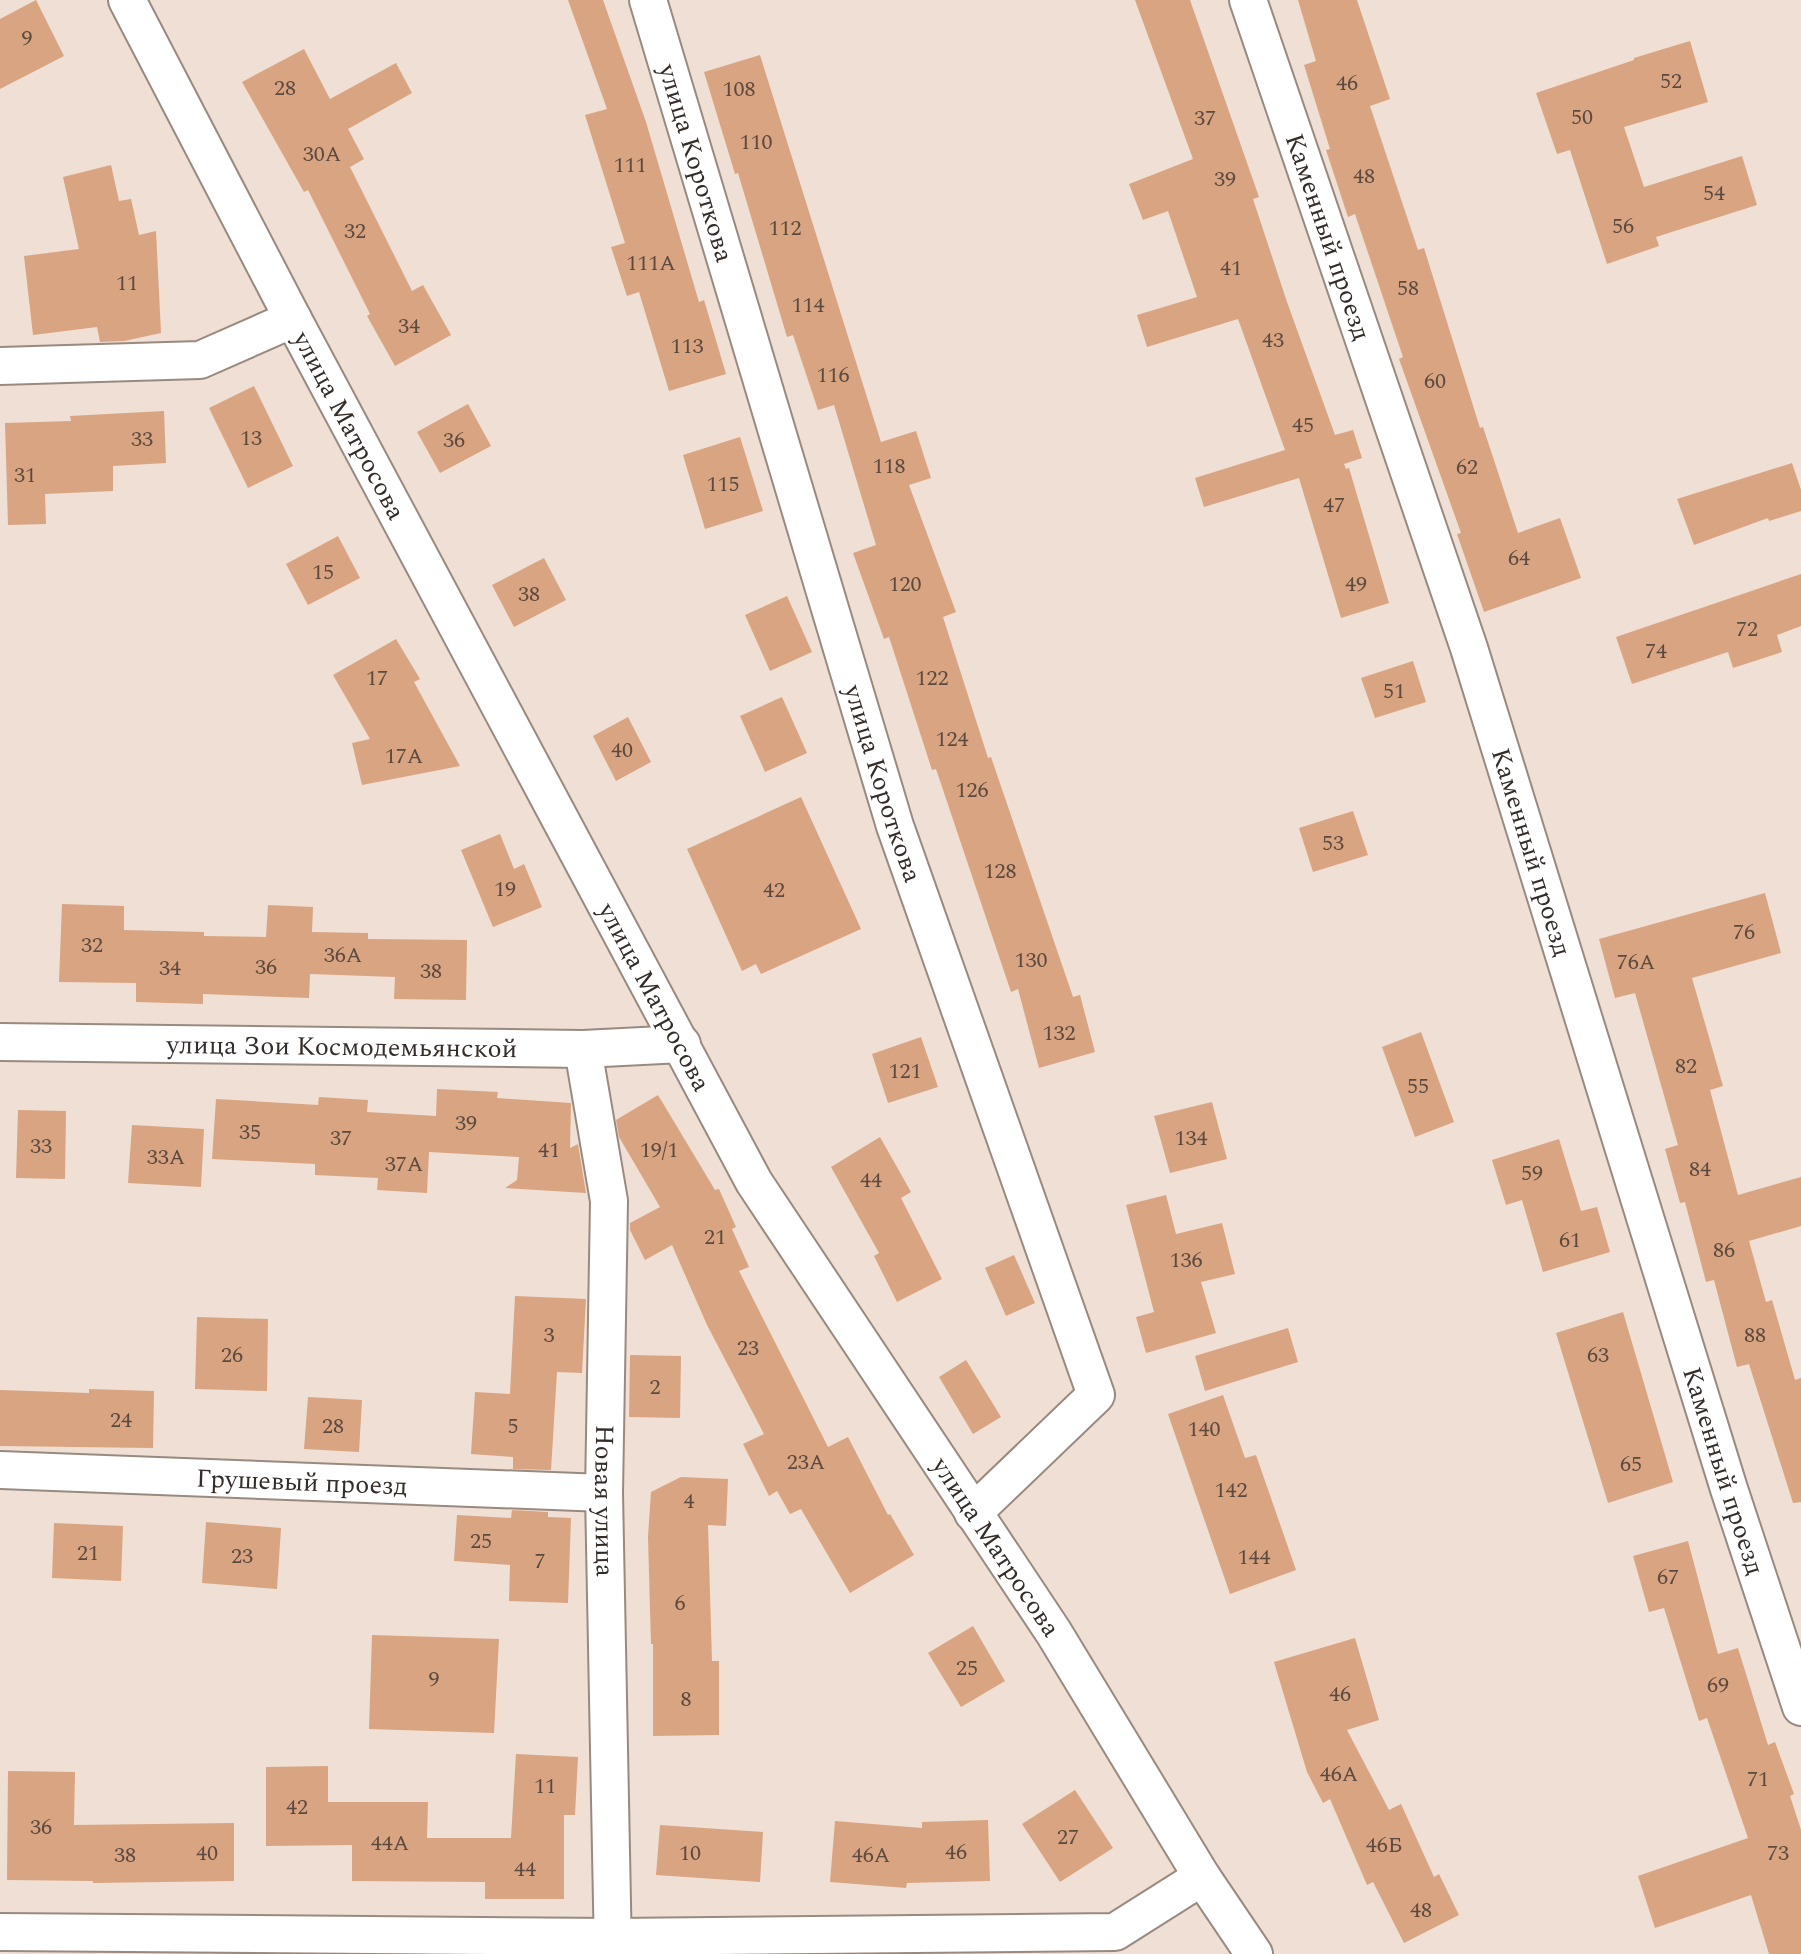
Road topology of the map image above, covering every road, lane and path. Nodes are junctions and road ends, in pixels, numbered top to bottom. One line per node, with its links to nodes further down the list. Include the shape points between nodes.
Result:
1 (127, 0): 4 (street, улица Матросова)
2 (648, 0): 11 (street, улица Короткова, via 895,826 1096,1395)
3 (1248, 0): 12 (street, Каменный проезд, via 1469,648)
4 (293, 319): 5 (street, via 200,360); 7 (street, улица Матросова)
5 (0, 366)
6 (0, 1042): 8 (street, улица Зои Космодемьянской)
7 (682, 1044): 8 (street, улица Зои Космодемьянской); 11 (street, улица Матросова, via 754,1182)
8 (583, 1049): 10 (street, Новая улица, via 609,1201)
9 (0, 1470): 10 (street, Грушевый проезд)
10 (604, 1493): 15 (street, Новая улица)
11 (973, 1513): 13 (street, улица Матросова, via 1054,1633)
12 (1801, 1707)
13 (1202, 1877): 15 (street, via 1115,1932); 16 (street, улица Матросова)
14 (0, 1932): 15 (street)
15 (613, 1946)
16 (1254, 1954)

